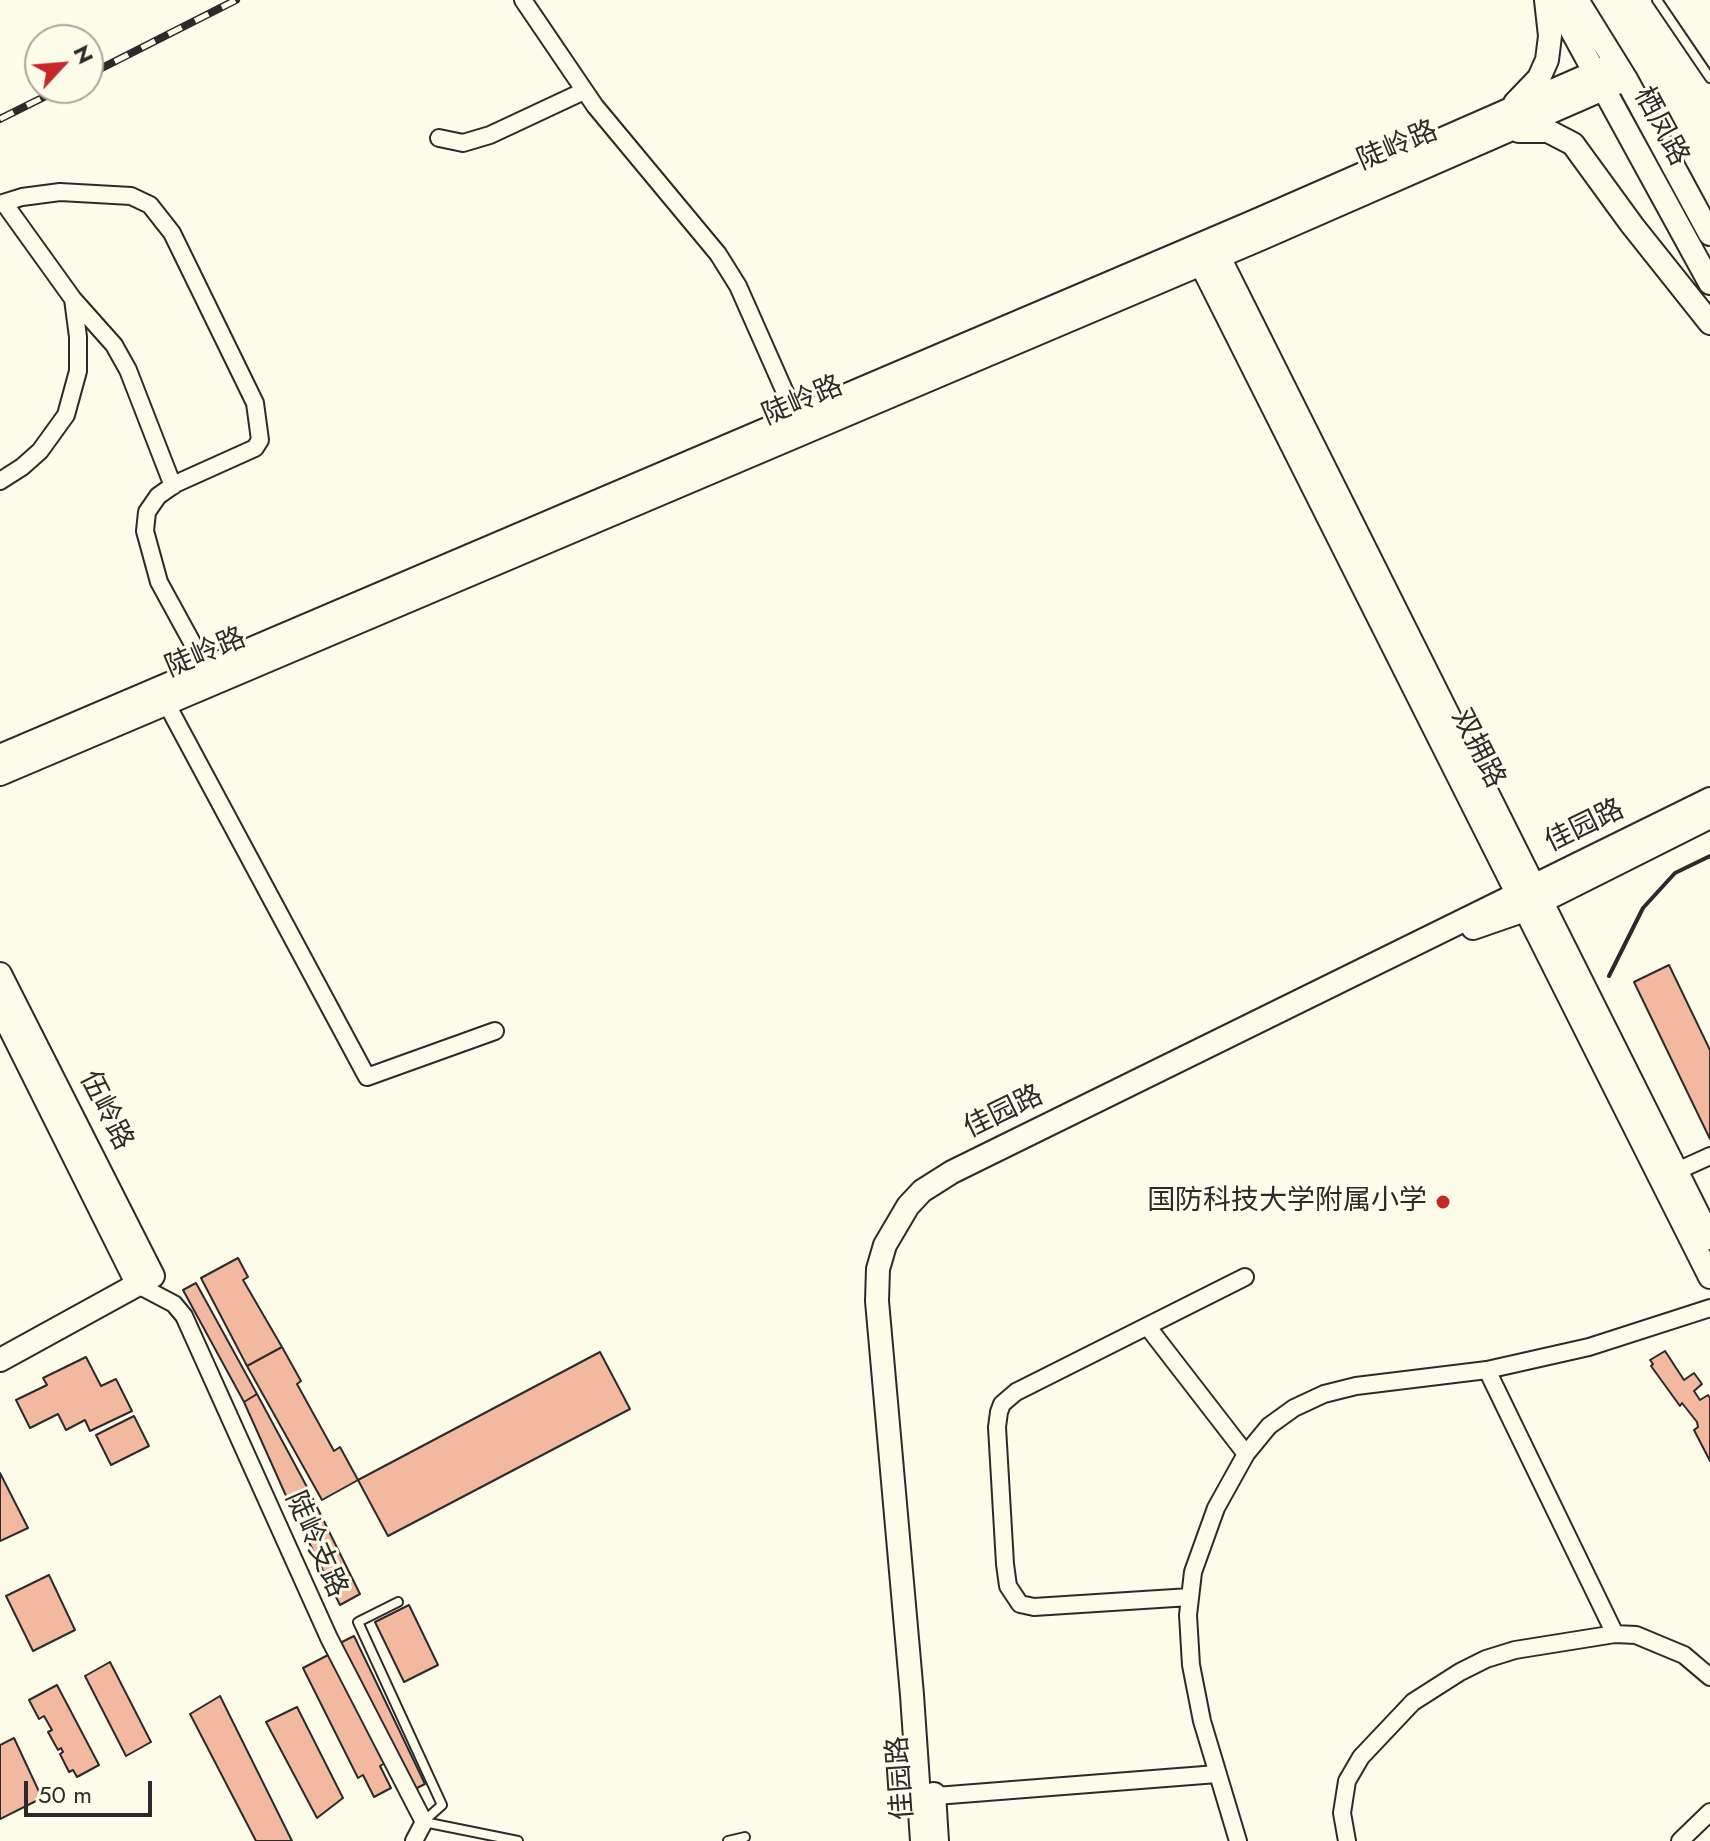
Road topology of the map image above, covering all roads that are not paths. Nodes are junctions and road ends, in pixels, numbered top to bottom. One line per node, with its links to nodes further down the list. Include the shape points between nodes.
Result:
1 (523, 0): 8 (street)
2 (1546, 0): 9 (main road, via 1547,60 1539,78)
3 (1555, 0): 6 (main road, 栖凤路)
4 (1577, 0): 6 (main road, 栖凤路)
5 (1657, 0): 7 (lane)
6 (1611, 76): 9 (main road, 陡岭路); 12 (main road, 栖凤路); 14 (main road, 栖凤路)
7 (1710, 78)
8 (584, 91): 10 (street, via 490,135 463,143); 17 (street, via 718,254 738,286)
9 (1498, 126): 13 (main road, 陡岭路); 16 (main road, via 1548,131 1573,144)
10 (439, 138)
11 (2, 203): 15 (street); 19 (street, via 60,192 131,196 150,205 172,233 255,403 260,440 255,448)
12 (1710, 234)
13 (1206, 251): 17 (main road, 陡岭路); 21 (main road, 陡岭路); 26 (main road, 双拥路)
14 (1710, 283)
15 (73, 299): 18 (street, via 78,371 66,415 40,451); 19 (street, via 114,345 128,370)
16 (1710, 323)
17 (796, 417): 20 (main road, 陡岭路)
18 (0, 481)
19 (173, 486): 20 (street, via 147,512 145,531 159,582)
20 (206, 668): 21 (main road, 陡岭路)
21 (162, 696): 22 (main road, 陡岭路); 23 (main road, 陡岭路); 29 (street, via 367,1077)
22 (0, 756)
23 (0, 774)
24 (1710, 799): 26 (main road, 佳园路)
25 (1710, 817): 26 (main road, 佳园路)
26 (1529, 898): 31 (main road, 双拥路); 35 (main road, 双拥路); 47 (main road, 佳园路, via 952,1172 908,1206 885,1245 877,1301)
27 (0, 974): 33 (main road, 伍岭路)
28 (0, 1008): 33 (main road, 伍岭路)
29 (495, 1031)
30 (1710, 1156): 31 (street)
31 (1677, 1171): 32 (main road, 双拥路)
32 (1710, 1238)
33 (144, 1277): 38 (main road); 39 (main road); 49 (street, 陡岭支路, via 184,1316 329,1638)
34 (1245, 1277): 37 (street)
35 (1710, 1277)
36 (1710, 1308): 40 (street, via 1589,1347)
37 (1147, 1326): 41 (street); 42 (street, via 1002,1404 997,1427 1008,1586 1020,1604 1034,1607)
38 (0, 1351)
39 (0, 1360)
40 (1487, 1370): 41 (street, via 1324,1394 1269,1426); 44 (street)
41 (1246, 1454): 42 (street, via 1203,1539)
42 (1190, 1597): 46 (street, via 1191,1665)
43 (398, 1602): 49 (lane, via 358,1622 442,1805)
44 (1615, 1634): 45 (street, via 1636,1635 1684,1655); 57 (street, via 1486,1659 1413,1702 1361,1757 1347,1781 1342,1813)
45 (1710, 1677)
46 (1217, 1774): 47 (street); 56 (street)
47 (926, 1797): 54 (main road, 佳园路); 55 (main road, 佳园路)
48 (1710, 1812): 58 (street)
49 (424, 1822): 51 (street); 52 (lane)
50 (745, 1837): 53 (lane)
51 (414, 1841)
52 (518, 1841)
53 (728, 1841)
54 (922, 1841)
55 (937, 1841)
56 (1238, 1841)
57 (1347, 1841)
58 (1680, 1841)

